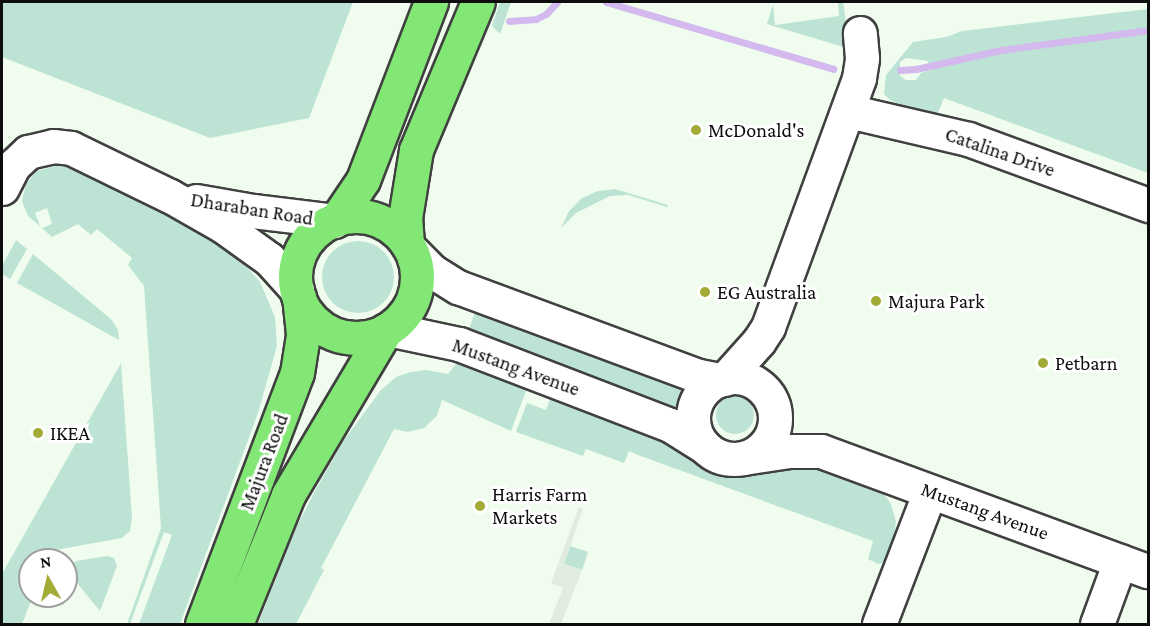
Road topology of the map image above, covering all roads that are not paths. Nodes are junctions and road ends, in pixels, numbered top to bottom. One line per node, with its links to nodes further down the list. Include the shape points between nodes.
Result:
1 (431, 2): 8 (main road, via 363,180)
2 (478, 2): 9 (main road, via 416,150 405,218)
3 (860, 33): 4 (street, via 861,69)
4 (848, 111): 7 (street, Catalina Drive, via 968,139); 11 (street)
5 (2, 188): 6 (street, Dharaban Road, via 13,166 26,154 58,146 81,152)
6 (170, 195): 8 (street, Dharaban Road, via 253,212); 10 (street, Dharaban Road, via 256,248)
7 (1149, 205)
8 (335, 221): 9 (main road, via 352,217 376,220 390,227); 10 (main road, via 317,231 301,253 296,271)
9 (409, 248): 12 (main road, via 416,267 416,291 406,313); 13 (street, via 432,271 458,287 699,375)
10 (298, 293): 12 (main road, via 308,314 334,333 355,338); 20 (main road, Majura Road, via 303,334 297,373)
11 (768, 327): 13 (street, via 759,342); 14 (street, via 765,350)
12 (387, 330): 15 (street, Mustang Avenue, via 459,344 670,425); 21 (main road, Majura Road, via 288,495)
13 (723, 379): 14 (street, via 750,381); 15 (street, via 705,389 694,409 694,427)
14 (769, 398): 16 (street, Mustang Avenue); 17 (street, via 775,419 771,436 760,450)
15 (705, 447): 17 (street, via 726,458)
16 (821, 451): 17 (street, Mustang Avenue); 18 (street, Mustang Avenue)
17 (743, 458)
18 (930, 490): 19 (street, Mustang Avenue); 22 (street)
19 (1134, 566): 23 (street)
20 (202, 624)
21 (236, 624)
22 (879, 624)
23 (1096, 624)

